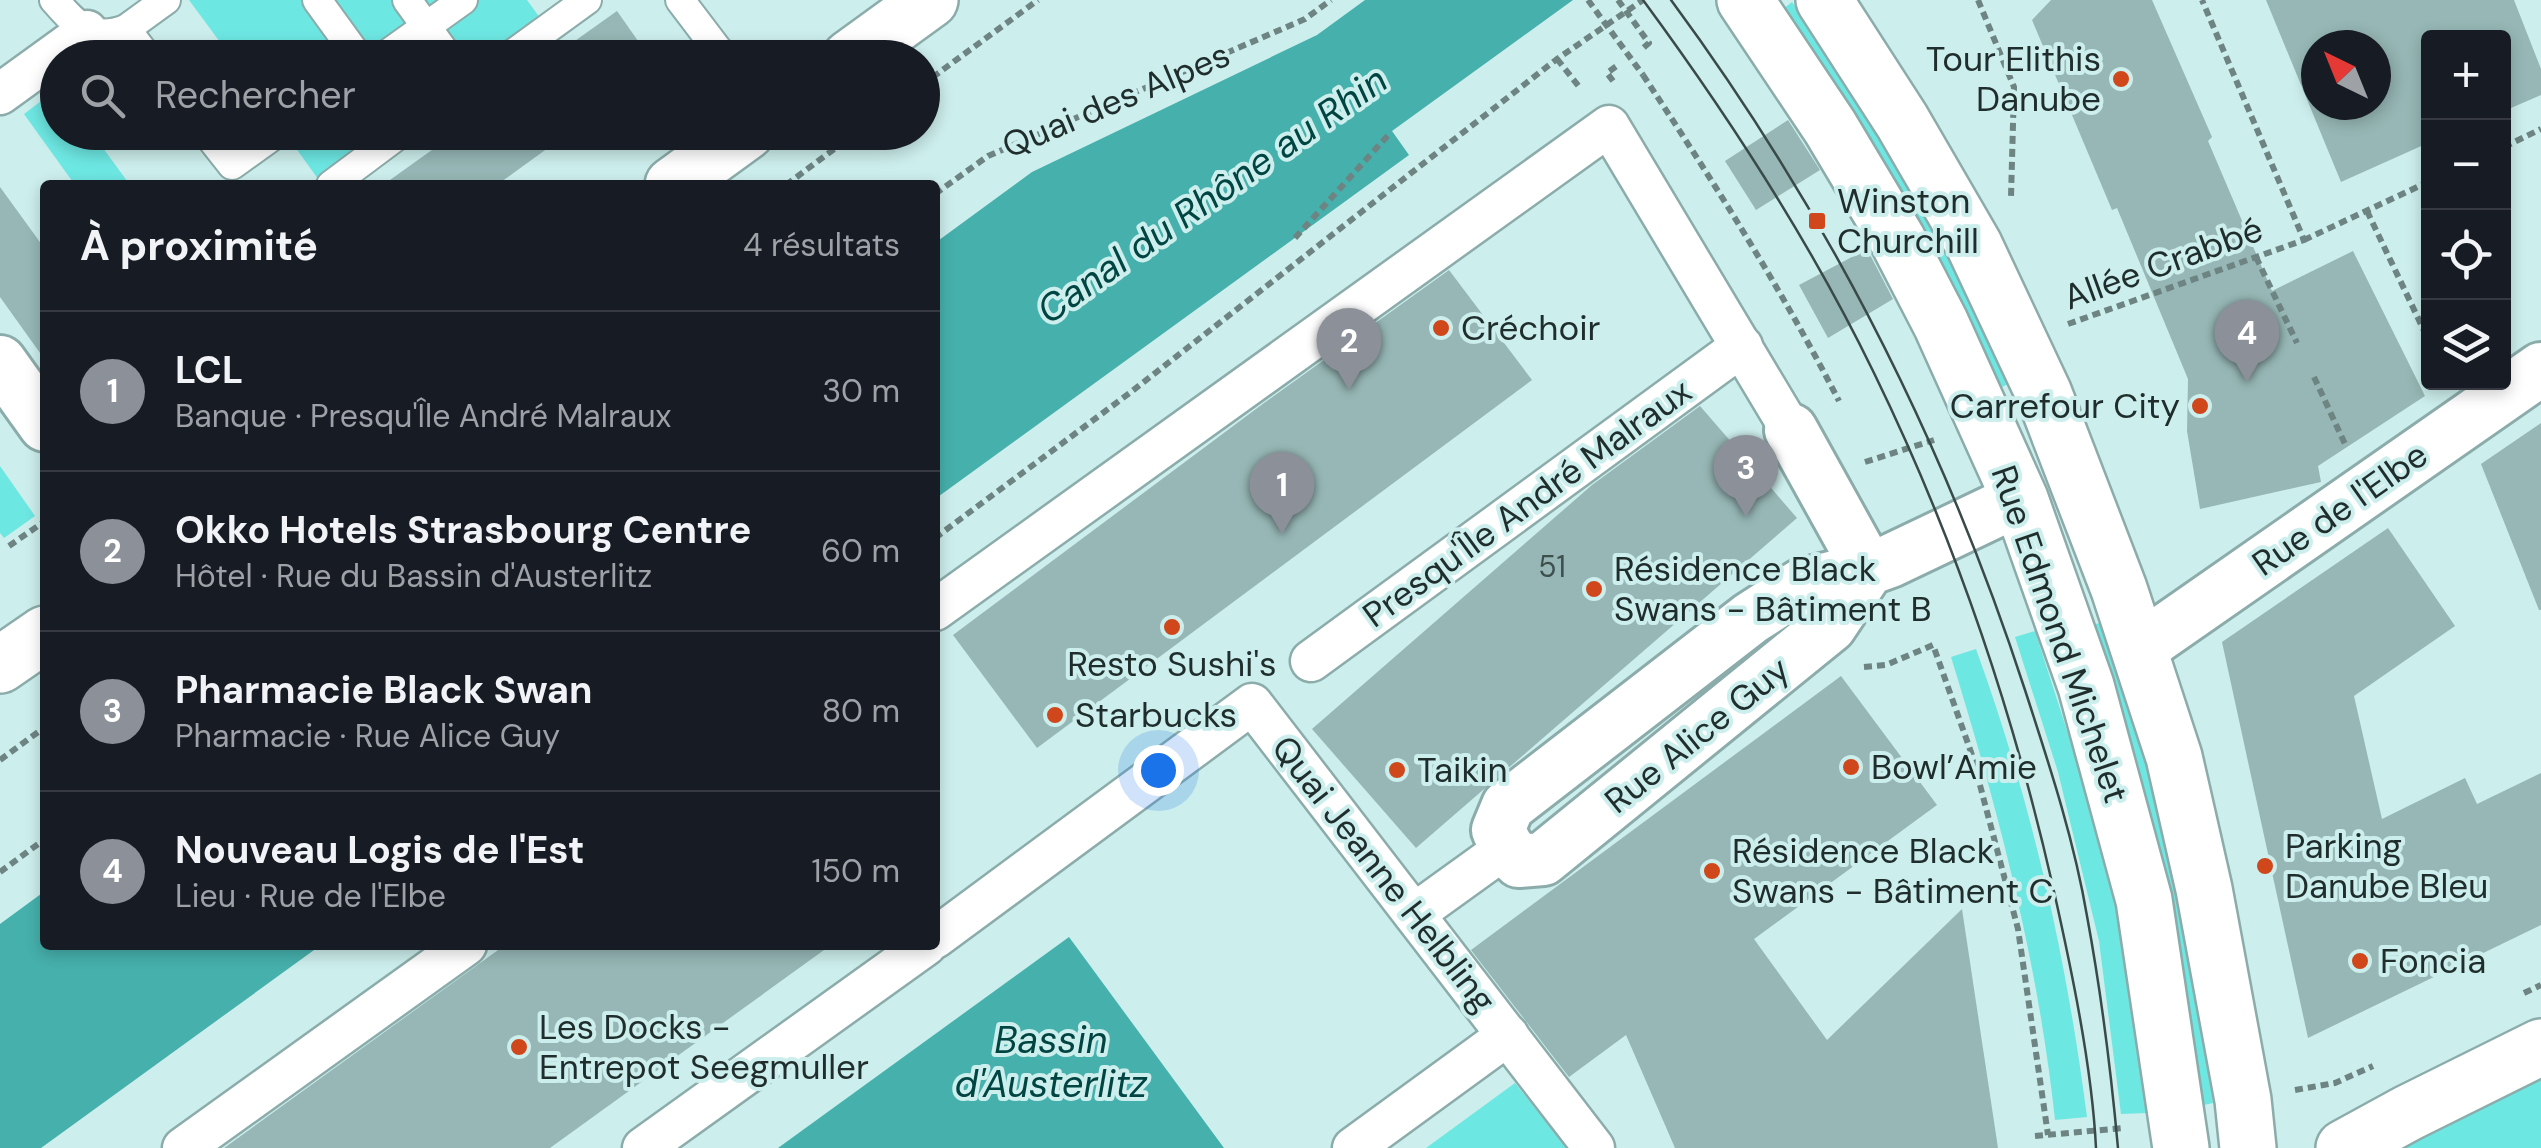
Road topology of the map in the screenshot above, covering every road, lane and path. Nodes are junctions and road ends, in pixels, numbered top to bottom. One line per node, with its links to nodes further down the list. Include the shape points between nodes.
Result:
1 (54, 0): 20 (lane)
2 (166, 0): 20 (lane)
3 (317, 0): 23 (lane)
4 (407, 0): 19 (lane)
5 (462, 0): 19 (lane)
6 (587, 0): 26 (lane)
7 (680, 0): 27 (lane)
8 (930, 0): 28 (main road)
9 (1038, 0): 31 (path)
10 (1331, 0): 45 (path, Quai des Alpes, via 1305,19 988,156)
11 (1588, 0): 58 (path, bridge, via 1725,198)
12 (1618, 0): 18 (path)
13 (1643, 0): 18 (path)
14 (1746, 0): 65 (main road, Rue Edmond Michelet, via 1897,238)
15 (1824, 0): 52 (main road, Rue Edmond Michelet, via 1974,245)
16 (1978, 0): 46 (path, via 2014,86)
17 (2202, 0): 49 (path, Allée Crabbé)
18 (1626, 12): 29 (path, via 1650,43); 67 (path)
19 (426, 26): 24 (lane); 25 (lane)
20 (107, 30): 21 (street); 22 (lane)
21 (90, 40)
22 (122, 40)
23 (346, 40)
24 (407, 40)
25 (436, 40)
26 (532, 40)
27 (710, 40)
28 (875, 40)
29 (1640, 50)
30 (40, 70): 32 (street)
31 (940, 72)
32 (0, 94)
33 (2541, 129): 35 (path)
34 (1391, 132): 48 (path)
35 (2511, 144)
36 (220, 150): 37 (lane, via 232,166)
37 (254, 150)
38 (378, 150): 41 (lane)
39 (721, 150): 42 (main road)
40 (833, 150): 43 (path)
41 (338, 180)
42 (680, 180)
43 (793, 180)
44 (2421, 185): 47 (path)
45 (940, 190)
46 (2010, 210)
47 (2367, 211): 49 (path); 51 (path)
48 (1295, 238)
49 (2304, 240): 50 (path, Allée Crabbé)
50 (2256, 257): 52 (path, Allée Crabbé); 53 (path)
51 (2421, 324)
52 (2020, 342): 63 (main road, Rue Edmond Michelet)
53 (2298, 343)
54 (1742, 346): 60 (street); 70 (street, via 1609,126); 74 (street, Presqu'Île André Malraux)
55 (0, 362): 59 (street)
56 (2541, 369): 64 (street, Rue de l'Elbe)
57 (2314, 377): 64 (path)
58 (1846, 416)
59 (40, 418)
60 (1791, 430): 69 (street)
61 (1861, 445): 62 (path)
62 (1872, 472)
63 (2077, 477): 65 (lane); 73 (main road, Rue Edmond Michelet)
64 (2366, 491): 73 (street, Rue de l'Elbe)
65 (2020, 499): 69 (street, Rue Alice Guy); 91 (main road, Rue Edmond Michelet, via 2086,686 2144,900)
66 (40, 524): 68 (path)
67 (940, 534)
68 (9, 546)
69 (1868, 570): 79 (street, Rue Alice Guy, via 1802,585 1751,618 1508,806 1498,830)
70 (940, 606)
71 (40, 637): 75 (main road)
72 (1933, 645): 89 (path, via 1972,755 2018,929)
73 (2139, 649): 96 (main road, Rue Edmond Michelet, via 2174,757 2204,889)
74 (1311, 661)
75 (0, 665)
76 (40, 731): 77 (path)
77 (0, 760)
78 (40, 844): 80 (path)
79 (1506, 847): 81 (street, Rue Alice Guy)
80 (0, 872)
81 (1414, 914): 82 (street, Quai Jeanne Helbling, via 1252,704); 85 (street, Quai Jeanne Helbling)
82 (940, 934)
83 (459, 950): 92 (street)
84 (919, 950): 93 (street)
85 (1508, 1036): 94 (street, Quai Jeanne Helbling); 95 (street)
86 (2541, 1048): 97 (main road)
87 (2374, 1066): 88 (path, via 2335,1083)
88 (2297, 1089)
89 (2048, 1135): 90 (path); 91 (path)
90 (2035, 1136)
91 (2157, 1138)
92 (183, 1148)
93 (643, 1148)
94 (1353, 1148)
95 (1594, 1148)
96 (2248, 1148)
97 (2344, 1148)

